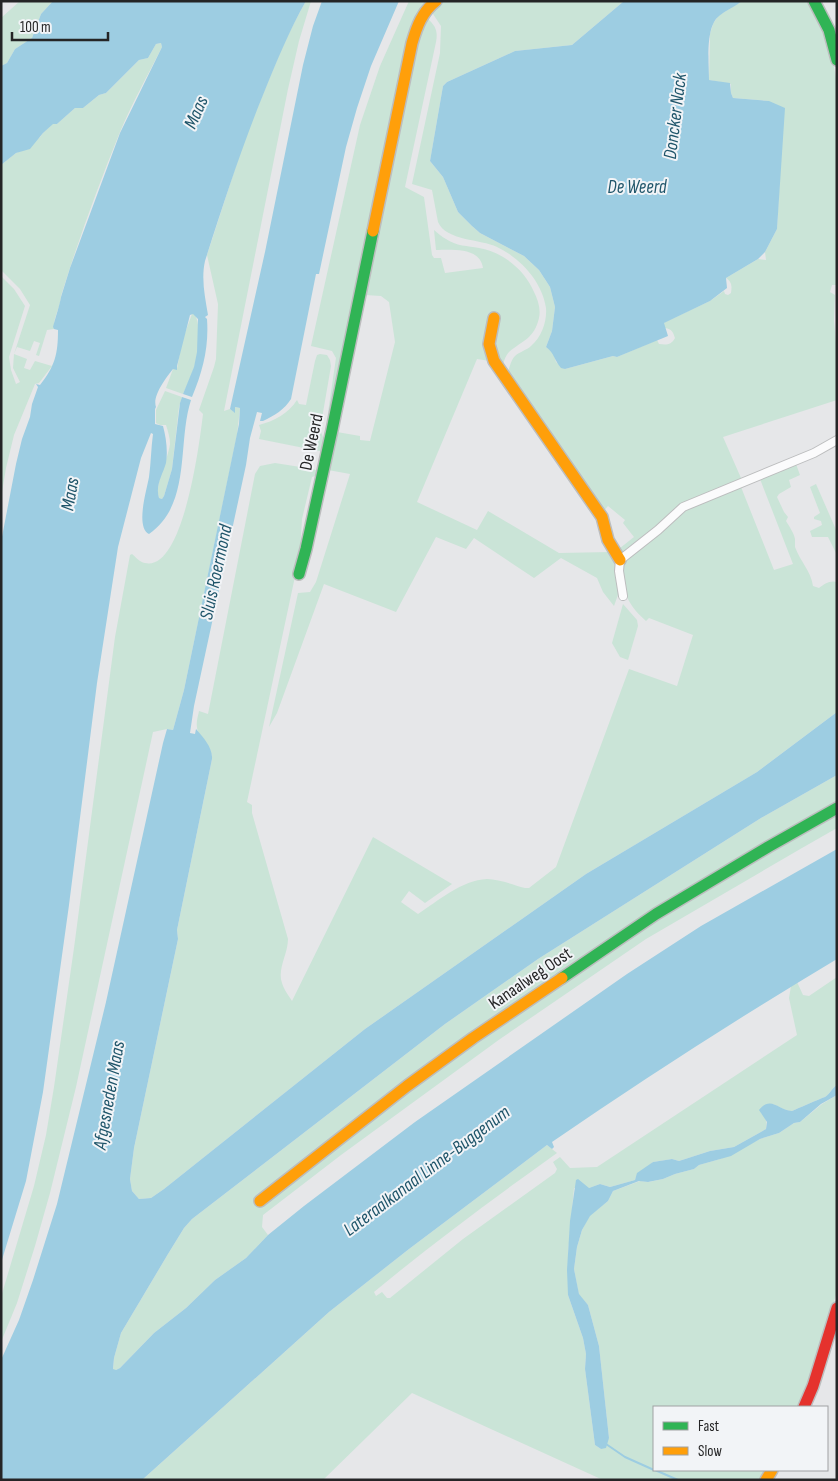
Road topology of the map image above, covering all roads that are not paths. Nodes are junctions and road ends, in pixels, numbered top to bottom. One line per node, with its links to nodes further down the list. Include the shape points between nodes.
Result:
1 (436, 1): 7 (street, De Weerd, via 417,24 412,43)
2 (814, 1): 3 (street, via 829,30)
3 (837, 60)
4 (494, 318): 6 (street, via 488,341 494,361 602,517 612,550)
5 (837, 440): 6 (street, via 814,453 683,507)
6 (620, 560): 8 (street)
7 (299, 574)
8 (623, 596)
9 (837, 808): 10 (street, Kanaalweg Oost, via 656,914 481,1033 407,1086)
10 (260, 1201)
11 (837, 1308): 12 (street)
12 (804, 1406)

